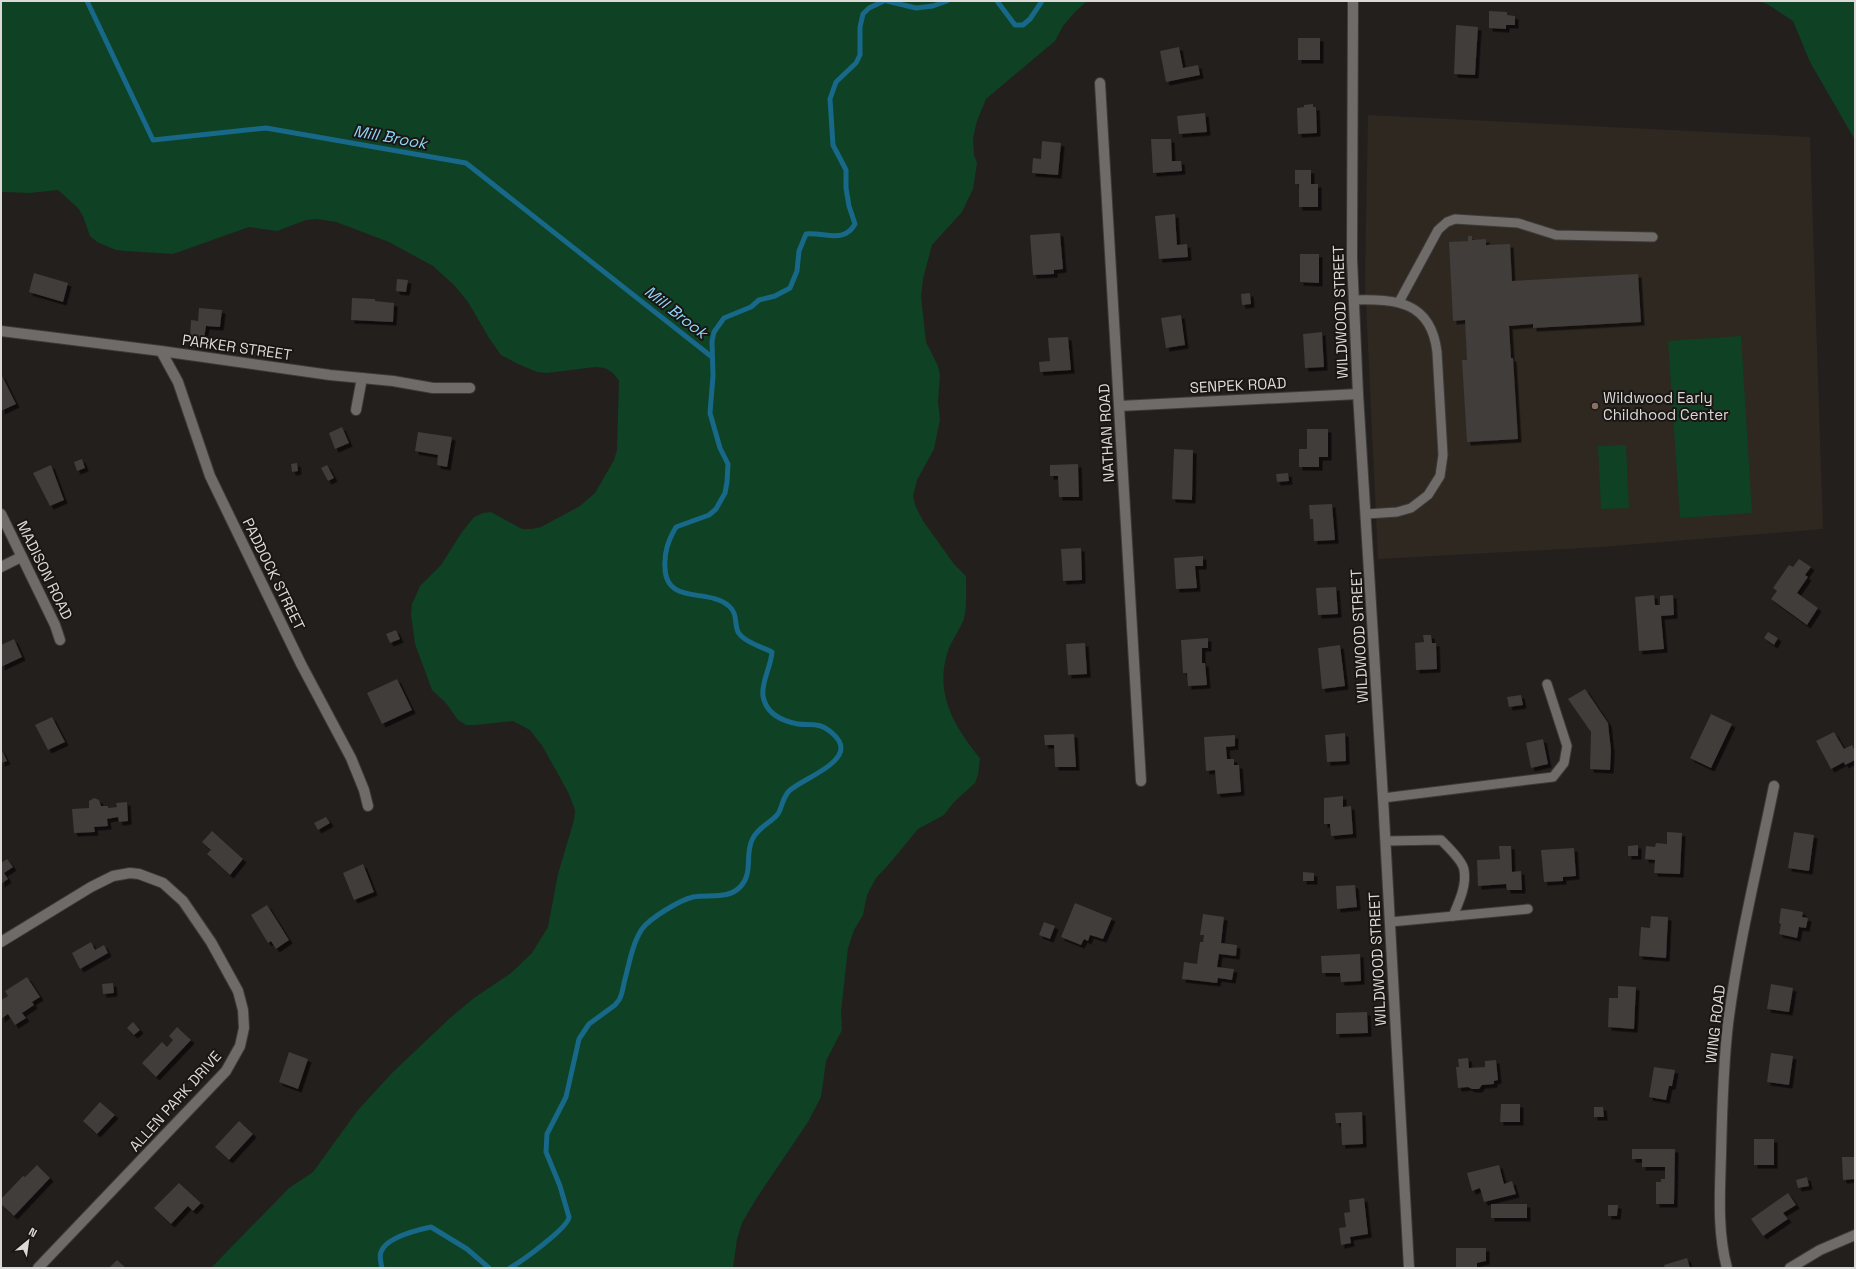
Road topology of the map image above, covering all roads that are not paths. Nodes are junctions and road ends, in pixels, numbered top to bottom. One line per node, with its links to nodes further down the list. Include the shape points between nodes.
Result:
1 (1353, 1): 4 (street, WILDWOOD STREET)
2 (1100, 83): 11 (street, NATHAN ROAD)
3 (1653, 237): 5 (lane, via 1556,235 1518,223 1455,219 1438,230)
4 (1354, 300): 5 (lane); 10 (street, WILDWOOD STREET)
5 (1399, 302): 14 (lane, via 1420,314 1435,338 1442,431 1442,469 1433,489 1417,504 1397,512)
6 (1, 331): 7 (street, PARKER STREET)
7 (161, 351): 8 (street, PARKER STREET, via 330,376); 22 (street, PADDOCK STREET, via 178,382 210,476 301,664 351,758)
8 (362, 378): 9 (street, PARKER STREET, via 393,380 433,388); 12 (street)
9 (470, 388)
10 (1358, 394): 11 (street, SENPEK ROAD); 14 (street, WILDWOOD STREET)
11 (1120, 406): 19 (street, NATHAN ROAD)
12 (356, 410)
13 (1, 514): 15 (street, MADISON ROAD)
14 (1366, 514): 21 (street, WILDWOOD STREET)
15 (21, 557): 16 (street); 17 (street, MADISON ROAD)
16 (1, 567)
17 (60, 640)
18 (1547, 684): 21 (lane, via 1567,746 1564,763 1553,776)
19 (1141, 781)
20 (1774, 786): 31 (street, WING ROAD, via 1748,908 1726,1044 1722,1093 1720,1212 1721,1240)
21 (1383, 798): 23 (street, WILDWOOD STREET)
22 (368, 806)
23 (1386, 841): 25 (lane, via 1441,840 1451,850 1464,869 1464,888); 26 (street, WILDWOOD STREET)
24 (1528, 909): 25 (lane)
25 (1454, 916): 26 (lane)
26 (1390, 922): 30 (street, WILDWOOD STREET)
27 (1, 942): 29 (street, ALLEN PARK DRIVE, via 106,879 130,873 147,876 163,883 183,901 234,981 243,1010 244,1028 240,1046 226,1071)
28 (1855, 1235): 32 (street, via 1820,1250)
29 (38, 1268)
30 (1409, 1268)
31 (1727, 1268)
32 (1790, 1268)

